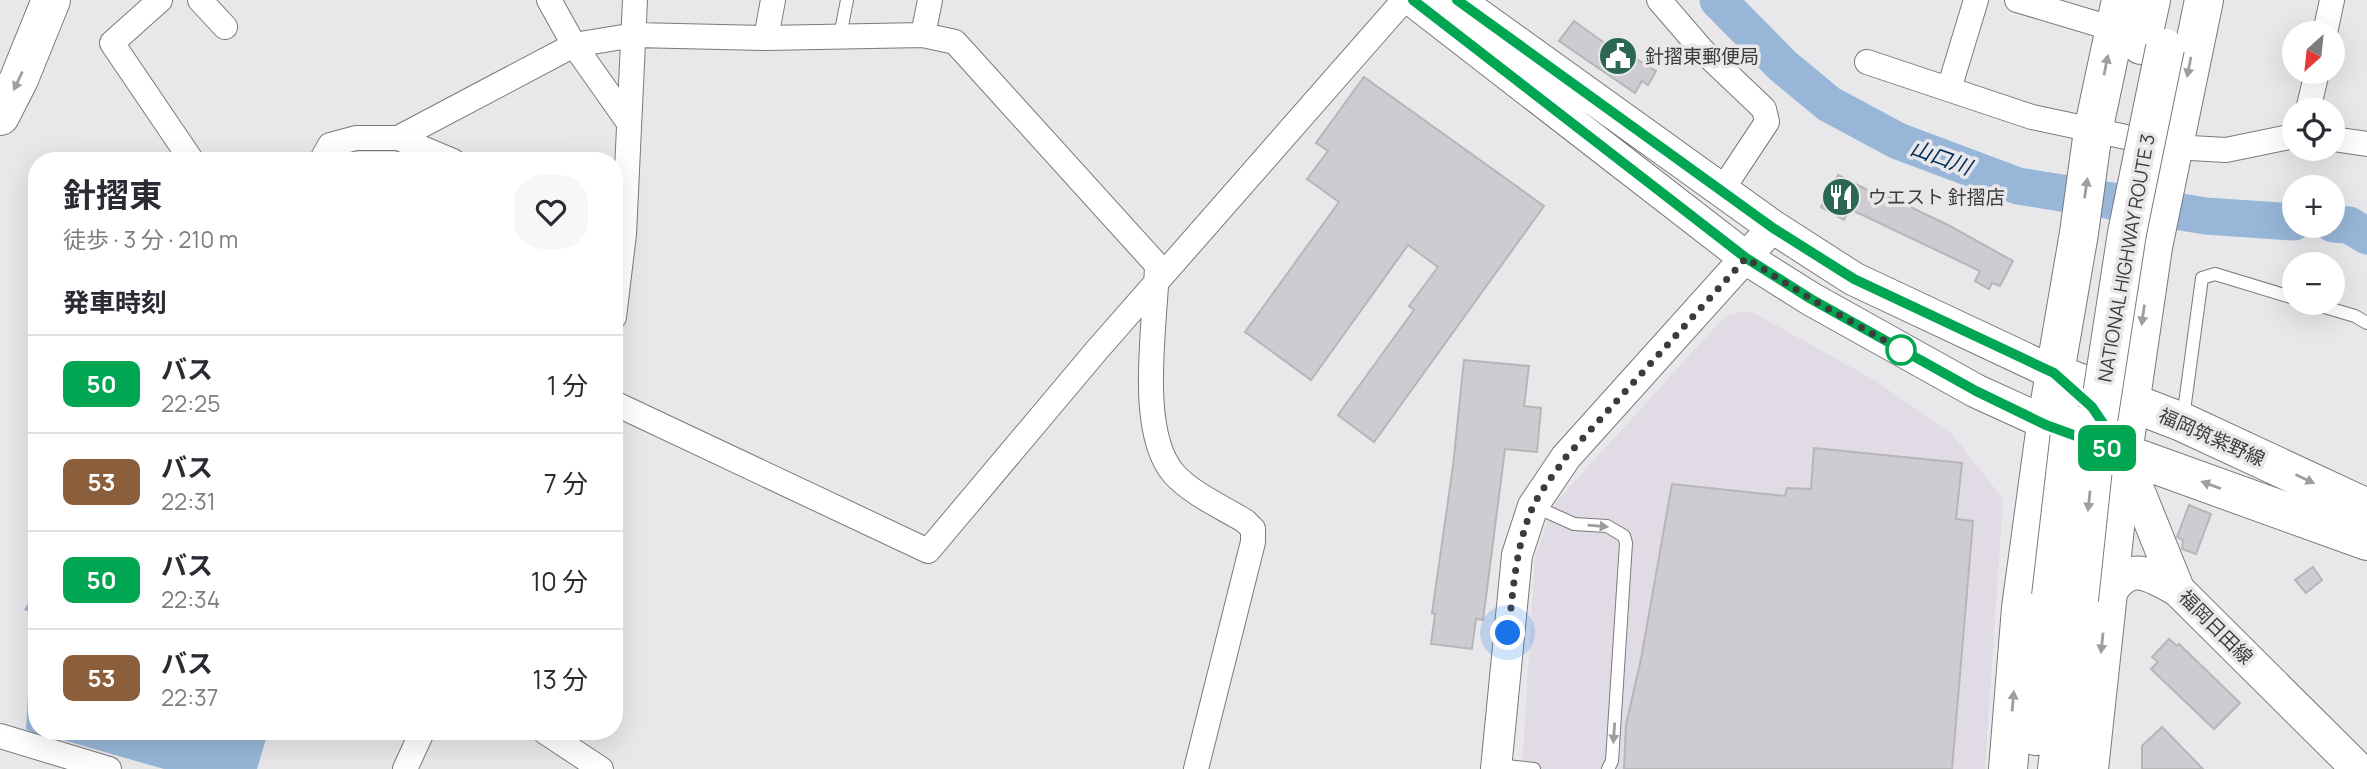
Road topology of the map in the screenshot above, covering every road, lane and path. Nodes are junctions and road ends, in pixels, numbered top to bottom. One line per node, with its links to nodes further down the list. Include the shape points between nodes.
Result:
1 (26, 0): 28 (main road)
2 (51, 0): 31 (main road, one-way to 31)
3 (160, 0): 38 (street, via 112,44)
4 (200, 0): 21 (street)
5 (549, 0): 27 (street)
6 (635, 0): 23 (street)
7 (773, 0): 26 (street)
8 (847, 0): 25 (lane)
9 (930, 0): 24 (street)
10 (1404, 0): 46 (street)
11 (1413, 0): 45 (main road)
12 (1457, 0): 43 (main road, 福岡日田線)
13 (1659, 0): 43 (street, via 1703,51 1764,109 1767,122)
14 (1976, 0): 30 (street)
15 (2017, 0): 22 (street)
16 (2151, 0): 22 (main road, NATIONAL HIGHWAY ROUTE 3)
17 (2176, 0): 22 (main road, NATIONAL HIGHWAY ROUTE 3)
18 (2204, 0): 41 (main road, one-way to 41)
19 (2332, 0): 20 (street)
20 (2328, 21)
21 (225, 27)
22 (2135, 30): 33 (main road, one-way to 22); 60 (main road, NATIONAL HIGHWAY ROUTE 3, bridge, via 2119,287 2098,421)
23 (635, 35): 26 (street); 27 (street); 32 (street)
24 (923, 35): 25 (street); 46 (street, via 955,42 1157,265)
25 (840, 36): 26 (street)
26 (766, 38)
27 (574, 45): 32 (street); 34 (street)
28 (0, 59)
29 (1867, 62): 30 (street)
30 (1949, 89): 33 (street)
31 (0, 116)
32 (629, 123): 42 (street)
33 (2093, 136): 41 (street); 50 (main road, one-way to 33)
34 (398, 138): 39 (street, via 356,138 330,145); 40 (street)
35 (2282, 138): 41 (street, via 2226,150)
36 (2345, 141): 37 (street)
37 (2367, 144)
38 (186, 152)
39 (326, 152)
40 (431, 152)
41 (2171, 154): 51 (main road, one-way to 51)
42 (623, 188)
43 (1722, 190): 44 (main road, 福岡日田線)
44 (1773, 228): 45 (street); 50 (main road, 福岡日田線, via 1854,279)
45 (1746, 258): 54 (main road, via 1952,378); 56 (street, via 1566,457)
46 (1156, 283): 52 (street, via 928,551); 68 (street, via 1151,412 1162,455 1184,484 1253,530)
47 (2282, 294): 53 (lane, via 2215,274 2202,278)
48 (2345, 313): 49 (lane)
49 (2367, 323)
50 (2054, 373): 51 (main road, 福岡筑紫野線); 54 (main road); 55 (main road, 福岡日田線, via 2092,407)
51 (2131, 401): 53 (main road, 福岡筑紫野線); 55 (main road)
52 (623, 407)
53 (2182, 422): 57 (main road, 福岡筑紫野線, one-way to 57)
54 (2046, 425): 55 (main road); 71 (main road, one-way to 54, via 2021,608)
55 (2123, 453): 58 (main road, one-way to 55); 59 (main road, 福岡日田線); 60 (main road)
56 (1533, 506): 64 (street, via 1517,555); 70 (lane, one-way to 70, via 1574,524 1607,526 1624,536 1626,543)
57 (2367, 508)
58 (2367, 541)
59 (2178, 590): 60 (main road, via 2154,576 2136,573); 75 (main road, 福岡日田線)
60 (2079, 598): 72 (main road, NATIONAL HIGHWAY ROUTE 3); 73 (main road, NATIONAL HIGHWAY ROUTE 3); 74 (main road, one-way to 74)
61 (0, 736): 65 (street)
62 (418, 740): 66 (street)
63 (557, 740): 67 (street)
64 (1496, 767): 69 (lane)
65 (109, 769)
66 (405, 769)
67 (601, 769)
68 (1196, 769)
69 (1534, 769)
70 (1608, 769)
71 (2007, 769)
72 (2032, 769)
73 (2057, 769)
74 (2089, 769)
75 (2358, 769)

